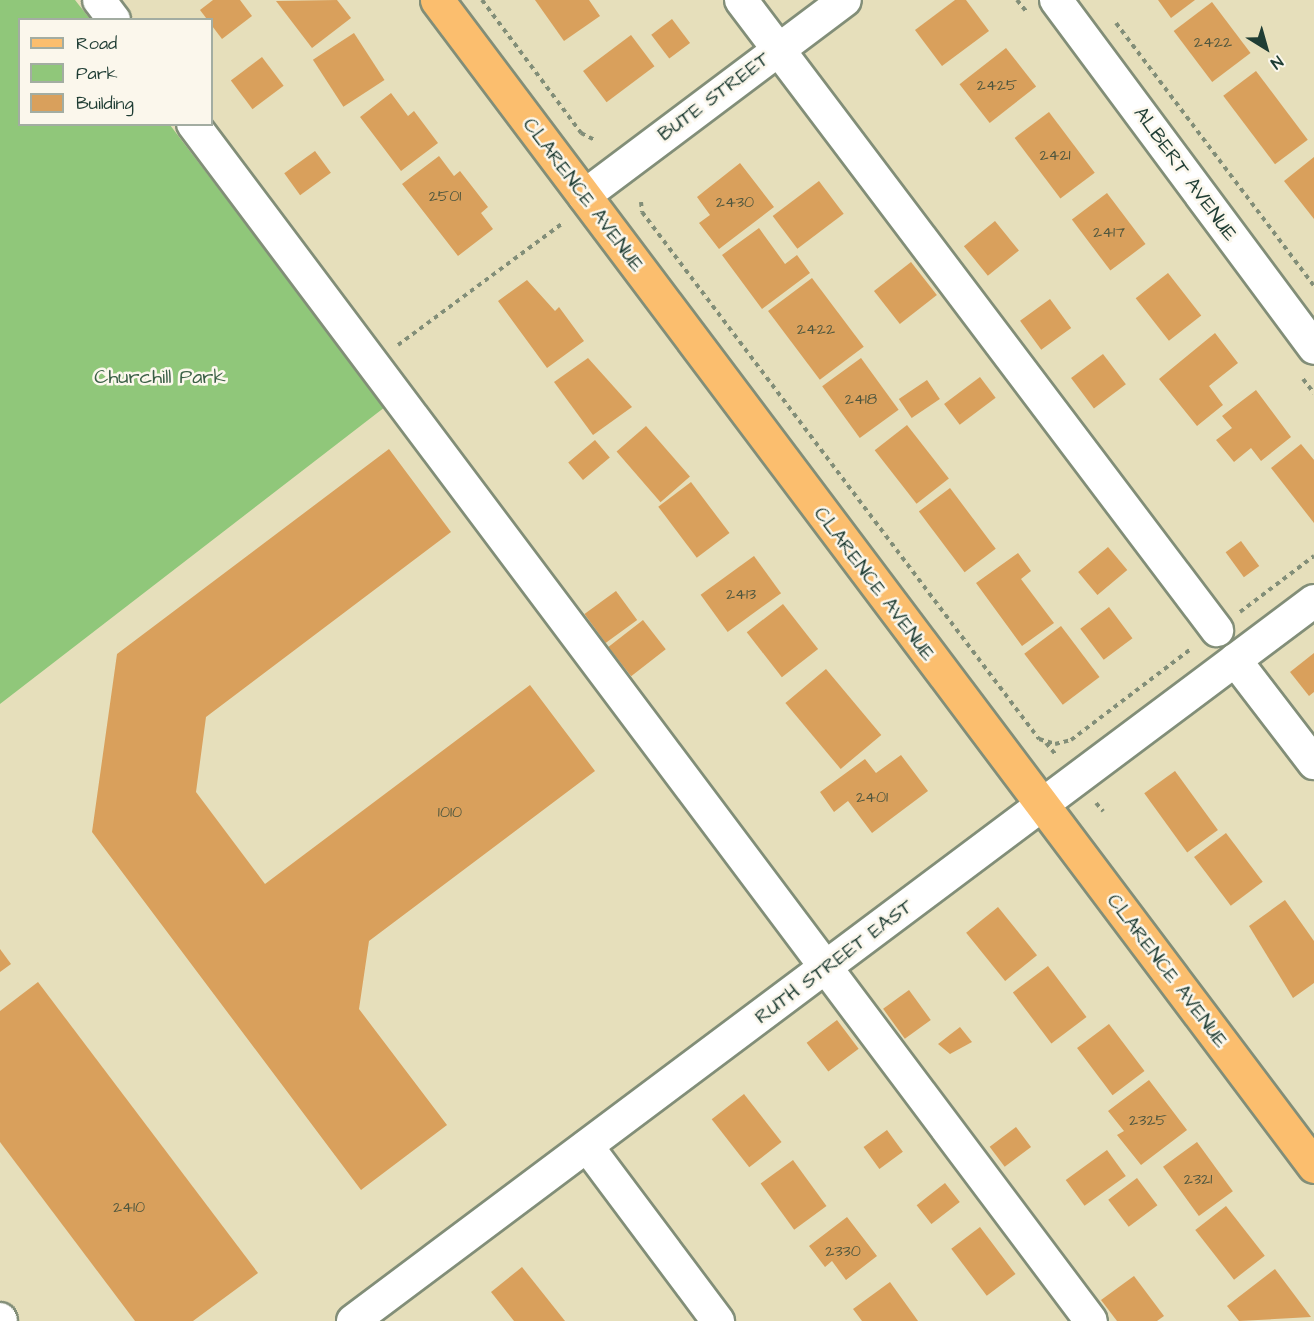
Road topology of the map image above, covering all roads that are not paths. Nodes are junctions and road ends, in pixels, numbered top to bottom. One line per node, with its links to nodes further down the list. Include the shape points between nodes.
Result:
1 (99, 0): 6 (street)
2 (436, 0): 9 (main road, CLARENCE AVENUE)
3 (741, 0): 7 (street)
4 (845, 0): 7 (street, BUTE STREET)
5 (1056, 0): 10 (street, ALBERT AVENUE)
6 (112, 18)
7 (778, 49): 9 (street, BUTE STREET); 12 (street)
8 (195, 126): 16 (street)
9 (584, 196): 15 (main road, CLARENCE AVENUE)
10 (1314, 348)
11 (1314, 602): 13 (street, RUTH STREET EAST)
12 (1217, 630)
13 (1235, 660): 14 (street); 15 (street, RUTH STREET EAST)
14 (1314, 763)
15 (1042, 805): 16 (street, RUTH STREET EAST); 18 (main road, CLARENCE AVENUE)
16 (824, 970): 17 (street, RUTH STREET EAST); 21 (street)
17 (587, 1146): 19 (street, RUTH STREET EAST); 20 (street)
18 (1314, 1166)
19 (354, 1320)
20 (718, 1321)
21 (1090, 1321)

